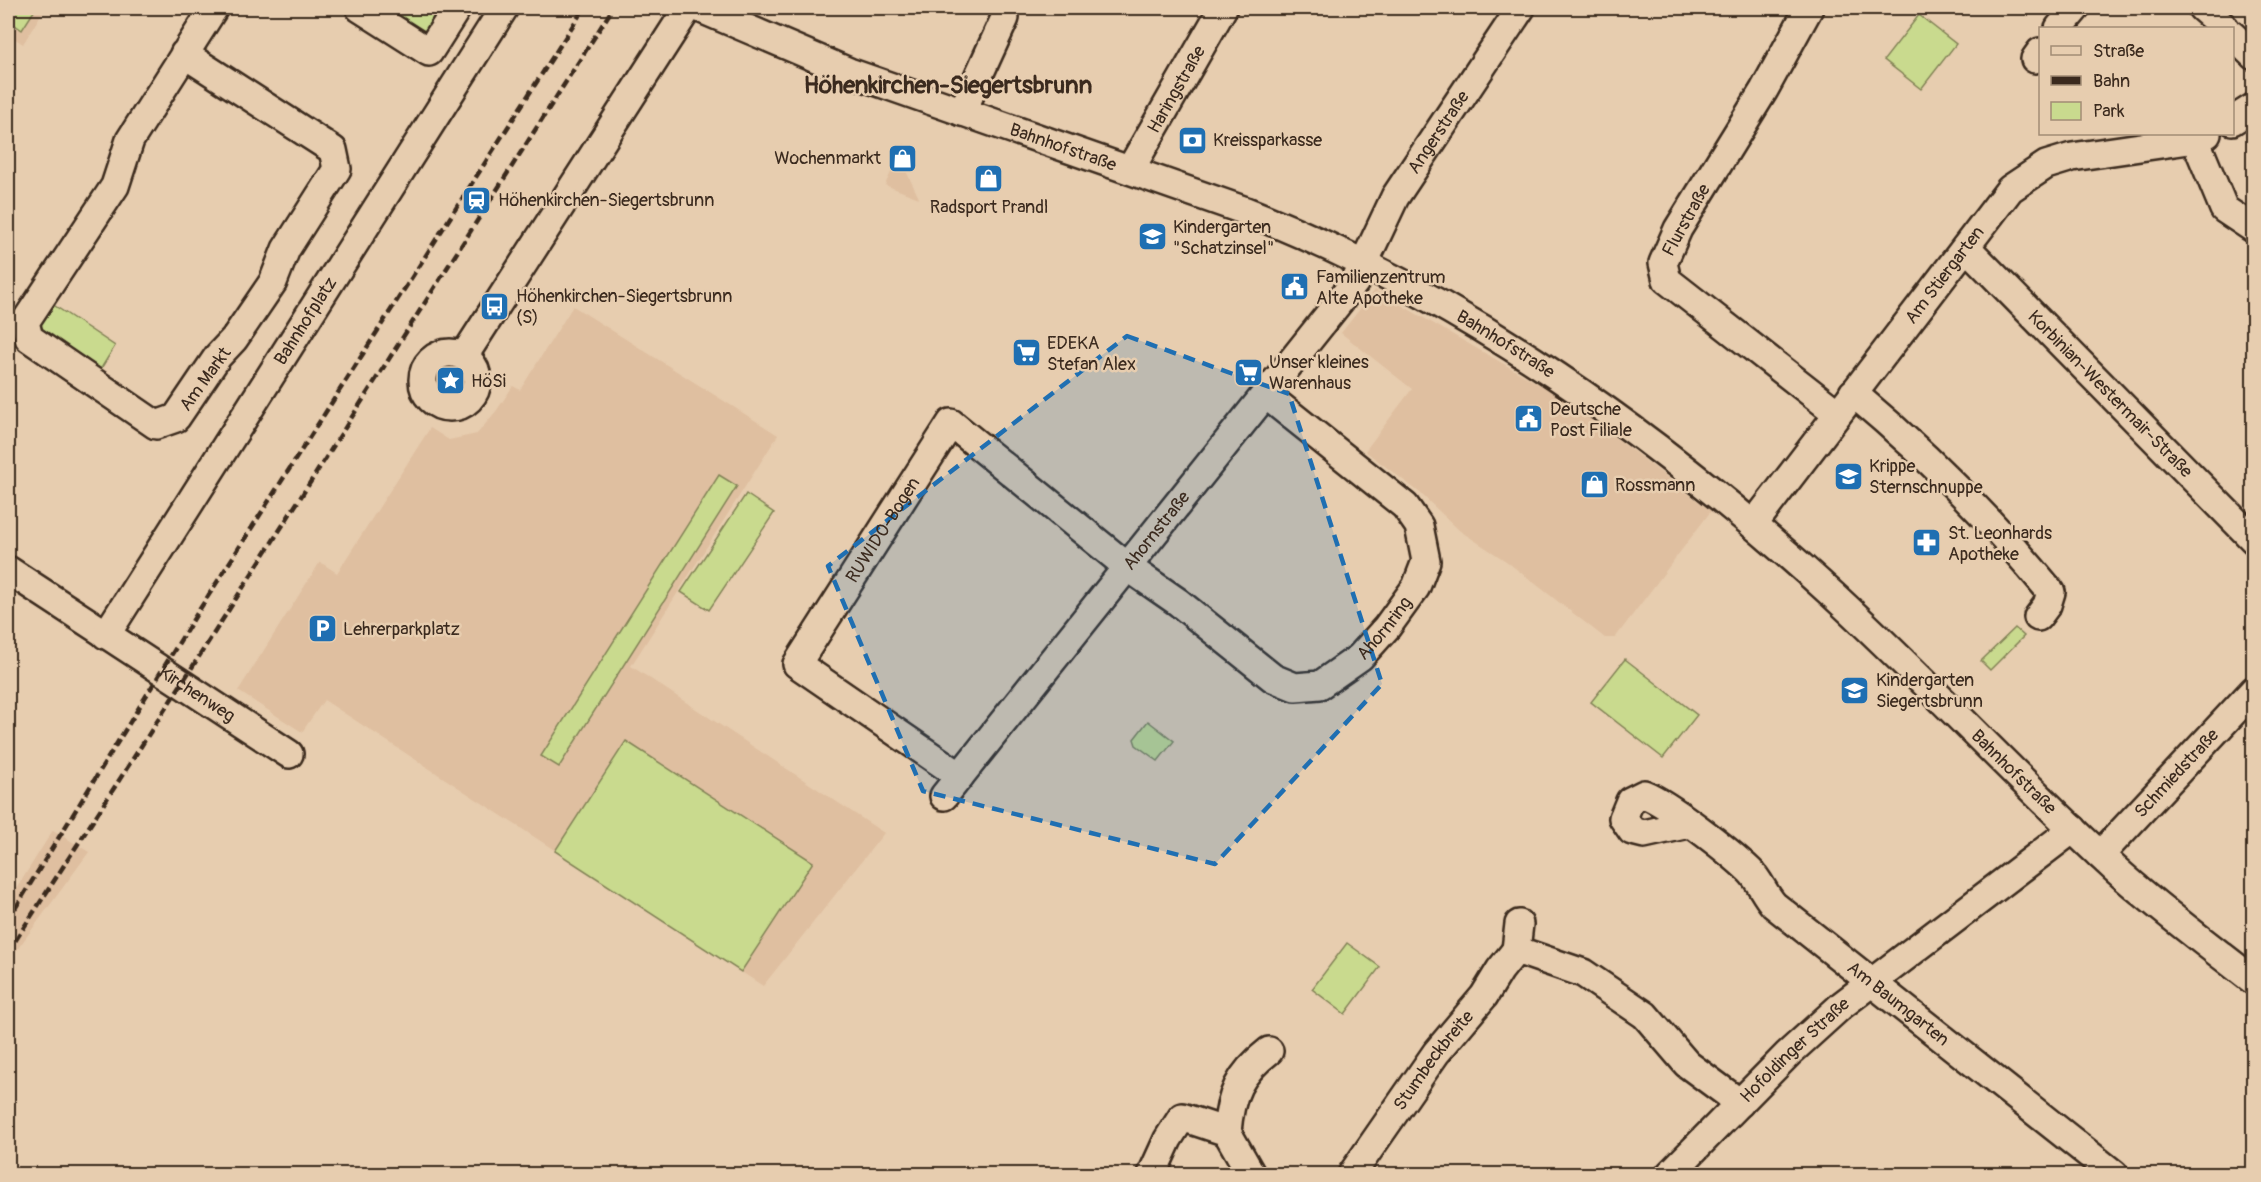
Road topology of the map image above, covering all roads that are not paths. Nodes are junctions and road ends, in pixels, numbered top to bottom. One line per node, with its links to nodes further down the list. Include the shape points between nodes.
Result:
1 (214, 8): 16 (street, Am Markt)
2 (360, 8): 3 (street, via 429,52)
3 (457, 8)
4 (504, 8): 34 (street, Bahnhofplatz)
5 (688, 8): 26 (street)
6 (699, 8): 19 (street, Bahnhofstraße, via 849,72)
7 (1004, 8): 19 (street, via 1005,18)
8 (1223, 8): 22 (street, Haringstraße)
9 (1521, 8): 25 (street, Angerstraße, via 1395,198)
10 (1809, 8): 28 (street, Flurstraße, via 1764,90 1678,229 1663,263 1667,280)
11 (2076, 8): 13 (street)
12 (2202, 8): 14 (street)
13 (2060, 27)
14 (2225, 27)
15 (2234, 37): 17 (street)
16 (184, 54): 16 (street, Am Markt, via 130,140 116,186 25,322 29,338 156,425 176,418 234,339 273,282 286,249 337,169 333,150)
17 (2253, 56)
18 (2253, 107): 20 (street)
19 (962, 112): 22 (street, Bahnhofstraße)
20 (2234, 120)
21 (2201, 136): 23 (street, via 2224,209); 24 (street, Am Stiergarten, via 2109,149 2046,165 2010,189)
22 (1130, 170): 25 (street, Bahnhofstraße, via 1246,211)
23 (2253, 229)
24 (1966, 247): 28 (street, Am Stiergarten); 30 (street, Korbinian-Westermair-Straße)
25 (1364, 262): 27 (street, Ahornstraße, via 1355,282); 29 (street, Bahnhofstraße, via 1493,335 1628,424)
26 (464, 356)
27 (1265, 394): 31 (street, Ahornstraße); 31 (street, Ahornring, via 1405,506 1419,525 1426,561 1416,587 1387,627 1334,678 1320,686 1294,687 1273,678)
28 (1845, 403): 29 (street, Am Stiergarten); 33 (street, Flurstraße, via 1912,442 2009,542 2051,592)
29 (1753, 525): 39 (street, Bahnhofstraße, via 1841,602)
30 (2253, 540)
31 (1129, 568): 37 (street, Ahornstraße); 37 (street, RUWIDO-Bogen, via 951,423 797,664)
32 (8, 570): 34 (street, Kirchenweg)
33 (2038, 617)
34 (106, 635): 36 (street, Kirchenweg)
35 (2253, 690): 40 (street, Schmiedstraße)
36 (289, 754)
37 (952, 786)
38 (1689, 824): 42 (street, Am Baumgarten, via 1750,871 1774,905)
39 (2073, 829): 40 (street, Bahnhofstraße); 42 (street, Hofoldinger Straße)
40 (2100, 855): 41 (street, Bahnhofstraße)
41 (2253, 981)
42 (1872, 982): 44 (street, Hofoldinger Straße, via 1834,1012); 50 (street, Am Baumgarten)
43 (1269, 1051): 45 (street, via 1252,1064 1230,1102)
44 (1740, 1103): 48 (street, Stumbeckbreite, via 1687,1065 1645,1015 1583,973 1518,937 1484,996 1436,1053); 49 (street, Hofoldinger Straße)
45 (1227, 1132): 46 (street, via 1182,1118); 47 (street)
46 (1152, 1174)
47 (1251, 1174)
48 (1352, 1174)
49 (1670, 1174)
50 (2114, 1174)

